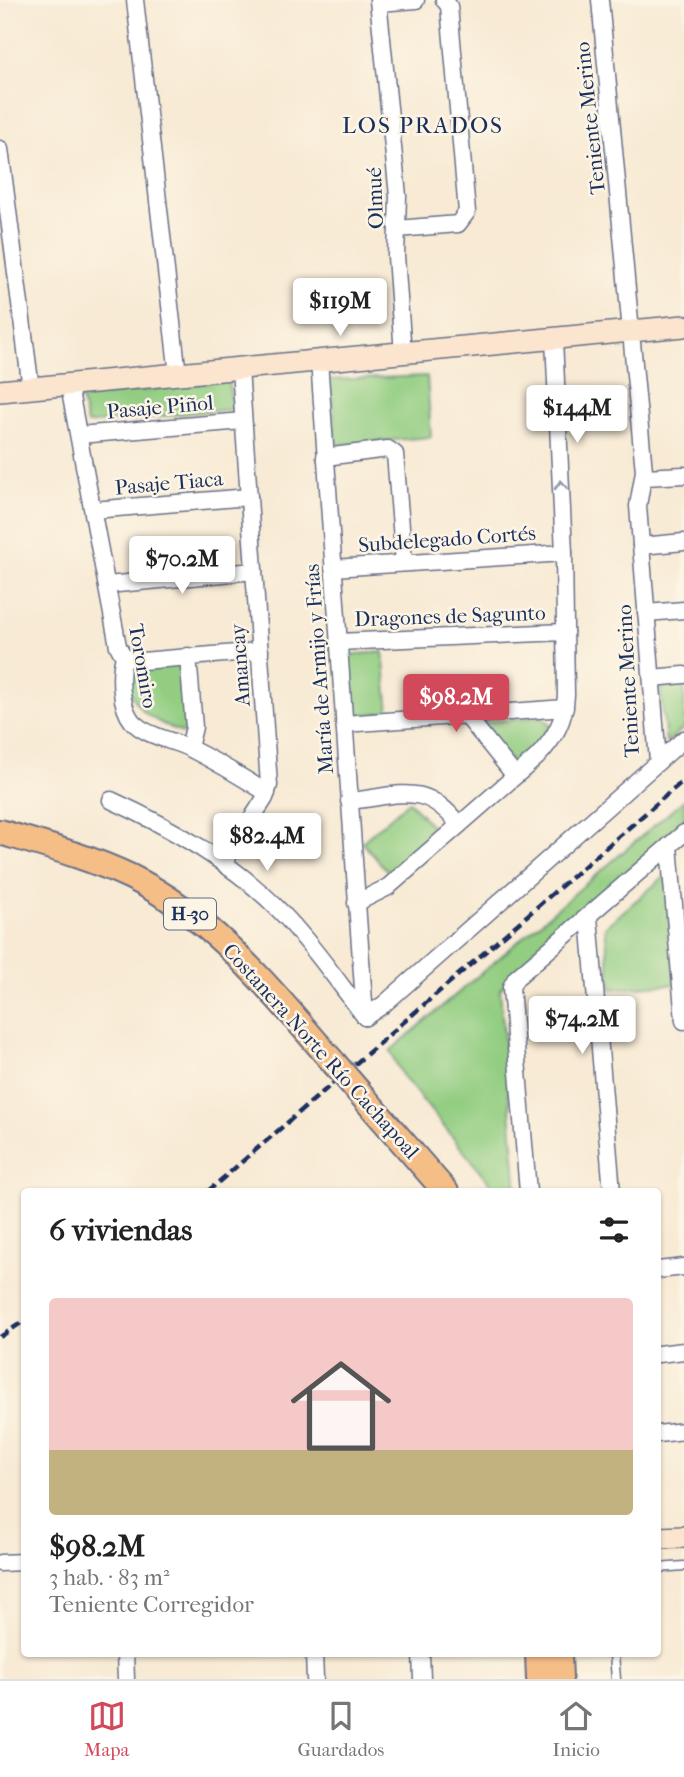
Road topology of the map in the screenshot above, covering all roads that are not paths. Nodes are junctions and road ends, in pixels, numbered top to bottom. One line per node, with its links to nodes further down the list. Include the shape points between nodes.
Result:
1 (135, 0): 14 (street)
2 (416, 0): 5 (street)
3 (444, 0): 7 (street, via 449,6 467,212 458,224)
4 (600, 0): 9 (street, Teniente Merino)
5 (378, 1): 7 (street, Olmué, via 398,196)
6 (0, 149): 16 (street)
7 (397, 229): 11 (street, Olmué)
8 (684, 326): 9 (main road)
9 (632, 331): 10 (main road); 22 (street, Teniente Merino)
10 (554, 339): 11 (main road); 27 (street, one-way to 10)
11 (403, 354): 12 (main road)
12 (318, 360): 13 (main road); 20 (street, María de Armijo y Frías)
13 (240, 369): 14 (main road); 18 (street, Amancay)
14 (178, 375): 15 (main road)
15 (69, 386): 16 (main road); 19 (street, Toromiro)
16 (31, 389): 17 (main road)
17 (0, 391)
18 (243, 421): 19 (street, Pasaje Piñol); 23 (street, Amancay)
19 (79, 435): 24 (street, Toromiro)
20 (325, 457): 28 (street, via 388,449 396,454); 29 (street, María de Armijo y Frías)
21 (684, 475): 22 (street)
22 (644, 477): 26 (street, Teniente Merino, via 639,497)
23 (249, 497): 24 (street, Pasaje Tiaca); 30 (street, Amancay)
24 (93, 510): 31 (street, Toromiro)
25 (684, 542): 26 (street)
26 (641, 546): 33 (street, Teniente Merino)
27 (564, 553): 28 (street, Subdelegado Cortés); 34 (street)
28 (404, 563): 29 (street, Subdelegado Cortés)
29 (333, 568): 35 (street, María de Armijo y Frías)
30 (254, 571): 31 (street); 36 (street, Amancay)
31 (107, 585): 38 (street, Toromiro)
32 (684, 610): 33 (street)
33 (646, 613): 40 (street, Teniente Merino)
34 (565, 632): 35 (street, Dragones de Sagunto); 41 (street)
35 (338, 642): 43 (street, María de Armijo y Frías)
36 (260, 651): 37 (street); 48 (street, Amancay)
37 (188, 656): 38 (street, via 142,661); 45 (street, via 194,727)
38 (124, 657): 45 (street, Toromiro, via 124,702 133,723)
39 (684, 675): 40 (street)
40 (652, 678): 46 (street, Teniente Merino)
41 (565, 708): 42 (street); 47 (street, via 552,740)
42 (466, 715): 43 (street); 47 (street)
43 (344, 724): 50 (street, María de Armijo y Frías)
44 (684, 739): 46 (street)
45 (189, 748): 48 (street, Toromiro)
46 (658, 762): 58 (street, Teniente Merino)
47 (515, 776): 51 (street)
48 (267, 793): 55 (street)
49 (111, 800): 55 (street, via 165,825)
50 (349, 801): 51 (street, via 417,794 445,806); 56 (street, María de Armijo y Frías)
51 (459, 825): 56 (street, via 382,892)
52 (0, 832): 60 (main road, Costanera Norte Río Cachapoal / H-30, bridge, via 111,868 175,903 242,958)
53 (684, 833): 54 (street)
54 (669, 846): 57 (street); 59 (street)
55 (223, 863): 58 (street, via 281,911)
56 (356, 903): 58 (street, María de Armijo y Frías)
57 (589, 917): 61 (street, via 511,987); 62 (street)
58 (365, 1017)
59 (684, 1021)
60 (443, 1188)
61 (528, 1188)
62 (612, 1188)
63 (684, 1267): 64 (street)
64 (661, 1270)
65 (684, 1351): 66 (street)
66 (661, 1353)
67 (684, 1431): 68 (street)
68 (661, 1434)
69 (684, 1537): 70 (main road)
70 (661, 1538)
71 (21, 1562): 72 (street)
72 (0, 1563)
73 (684, 1566): 74 (lane)
74 (661, 1568)
75 (125, 1657): 81 (street)
76 (314, 1657): 82 (street)
77 (421, 1657): 83 (street)
78 (538, 1657): 84 (main road)
79 (559, 1657): 85 (main road)
80 (614, 1657): 86 (lane)
81 (126, 1679)
82 (315, 1679)
83 (422, 1679)
84 (539, 1679)
85 (560, 1679)
86 (616, 1679)

